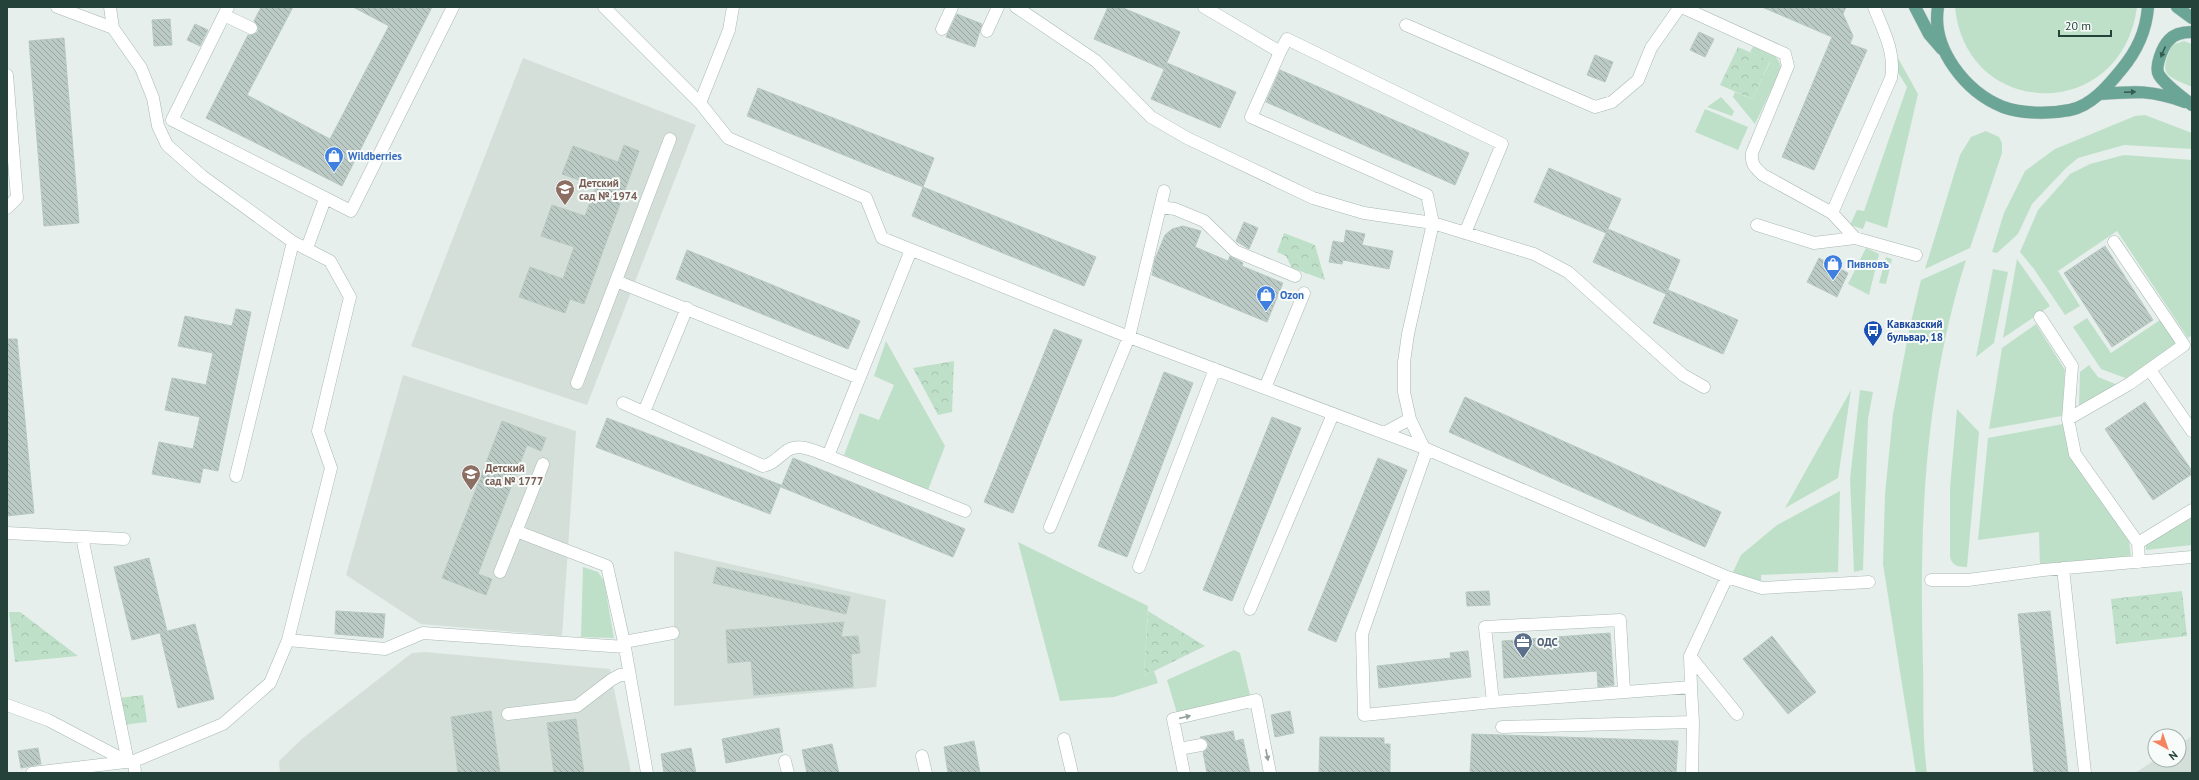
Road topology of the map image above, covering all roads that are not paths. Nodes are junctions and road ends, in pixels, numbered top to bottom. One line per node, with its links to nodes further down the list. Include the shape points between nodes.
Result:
1 (57, 7): 19 (lane)
2 (110, 7): 19 (lane)
3 (453, 7): 32 (lane, via 351,211)
4 (604, 7): 28 (lane)
5 (952, 7): 21 (lane)
6 (998, 7): 22 (lane)
7 (1016, 7): 36 (lane, via 1096,61 1151,117 1187,138 1313,198 1364,213)
8 (1204, 7): 24 (lane)
9 (1874, 7): 35 (lane, via 1894,65)
10 (1915, 7): 25 (main road, via 1929,34)
11 (1938, 7): 25 (main road, via 1939,31)
12 (2148, 7): 27 (main road, via 2145,28 2139,44 2126,65)
13 (2177, 7): 17 (main road)
14 (1678, 8): 18 (lane, via 1651,48 1638,80 1612,102 1595,107); 35 (lane, via 1785,54 1788,66 1751,161 1763,175)
15 (735, 9): 28 (lane)
16 (226, 11): 20 (lane); 32 (lane, via 172,120)
17 (2192, 18)
18 (1406, 25)
19 (113, 28): 40 (lane, via 140,68 153,98 158,126 167,145 202,176)
20 (251, 28)
21 (942, 29)
22 (987, 31)
23 (2192, 32): 29 (main road, one-way to 29, via 2180,33 2168,40 2157,65 2158,73 2163,80)
24 (1280, 52): 36 (lane, via 1251,117 1427,195); 38 (lane, via 1287,39 1502,144)
25 (1944, 52): 27 (main road, via 1972,86 1985,97 2004,107 2029,112 2070,110)
26 (7, 75): 34 (lane, via 16,198)
27 (2100, 94): 29 (main road, one-way to 29, via 2140,91 2161,93)
28 (700, 103): 43 (lane, via 728,138 866,198 882,238)
29 (2192, 105)
30 (670, 139): 46 (lane)
31 (1164, 191): 33 (lane)
32 (325, 199): 42 (lane)
33 (1160, 207): 45 (lane, via 1175,209 1204,221 1235,251); 50 (lane)
34 (7, 208)
35 (1832, 213): 39 (lane)
36 (1433, 223): 38 (lane); 60 (lane, via 1404,362 1404,392)
37 (1757, 225): 39 (lane, via 1814,243)
38 (1465, 233): 55 (lane, via 1534,254 1568,272 1683,375)
39 (1855, 238): 44 (lane)
40 (293, 242): 42 (lane); 67 (lane)
41 (2114, 242): 52 (lane, via 2184,345)
42 (307, 248): 86 (lane, via 330,261 350,298 318,431 331,468)
43 (911, 250): 50 (lane); 53 (lane)
44 (1916, 255)
45 (1295, 276)
46 (616, 281): 48 (lane); 54 (lane)
47 (1304, 293): 56 (lane)
48 (687, 308): 53 (lane); 58 (lane)
49 (2040, 317): 61 (lane, via 2072,366)
50 (1129, 336): 51 (lane); 70 (lane)
51 (1215, 369): 56 (lane); 78 (lane)
52 (2150, 370): 61 (lane); 62 (lane)
53 (860, 378): 65 (lane)
54 (577, 383)
55 (1704, 387)
56 (1265, 388): 59 (lane)
57 (623, 402): 58 (lane)
58 (644, 412): 65 (lane, via 763,466 773,464 785,451 802,446)
59 (1333, 414): 63 (lane); 84 (lane)
60 (1410, 419): 63 (lane); 64 (lane)
61 (2068, 419): 75 (lane, via 2075,454)
62 (2192, 431)
63 (1384, 433): 64 (lane)
64 (1425, 448): 81 (lane); 92 (lane, via 1362,634 1364,715)
65 (828, 456): 69 (lane)
66 (543, 464): 71 (lane)
67 (236, 476)
68 (2192, 510): 75 (lane)
69 (965, 511)
70 (1050, 527)
71 (516, 531): 80 (lane); 87 (lane, via 607,566)
72 (7, 533): 73 (lane)
73 (82, 537): 74 (lane); 102 (lane)
74 (124, 539)
75 (2138, 543): 77 (lane)
76 (2192, 557): 77 (lane)
77 (2139, 562): 79 (lane)
78 (1139, 567)
79 (2063, 568): 82 (lane, via 1968,580); 110 (lane)
80 (500, 572)
81 (1727, 577): 83 (lane, via 1762,588); 88 (lane)
82 (1931, 580)
83 (1869, 582)
84 (1250, 609)
85 (673, 633): 87 (lane)
86 (288, 640): 87 (lane, via 385,649 423,633); 102 (lane, via 270,683 232,718)
87 (624, 644): 89 (lane)
88 (1690, 656): 90 (lane); 95 (lane)
89 (629, 674): 94 (lane, via 611,680 577,706); 104 (lane)
90 (1691, 687): 91 (lane); 96 (lane)
91 (1624, 691): 92 (lane); 92 (lane, via 1620,620 1485,627)
92 (1492, 702)
93 (7, 705): 102 (lane, via 48,720)
94 (508, 714)
95 (1737, 714)
96 (1693, 722): 97 (lane); 109 (lane)
97 (1502, 727)
98 (1064, 739): 106 (lane)
99 (1201, 745): 100 (lane)
100 (1179, 749): 107 (lane); 108 (lane, one-way to 108, via 1173,719 1256,700)
101 (922, 756): 105 (lane)
102 (132, 766): 103 (lane)
103 (32, 773)
104 (647, 773)
105 (926, 773)
106 (1072, 773)
107 (1184, 773)
108 (1270, 773)
109 (1692, 773)
110 (2085, 773)

